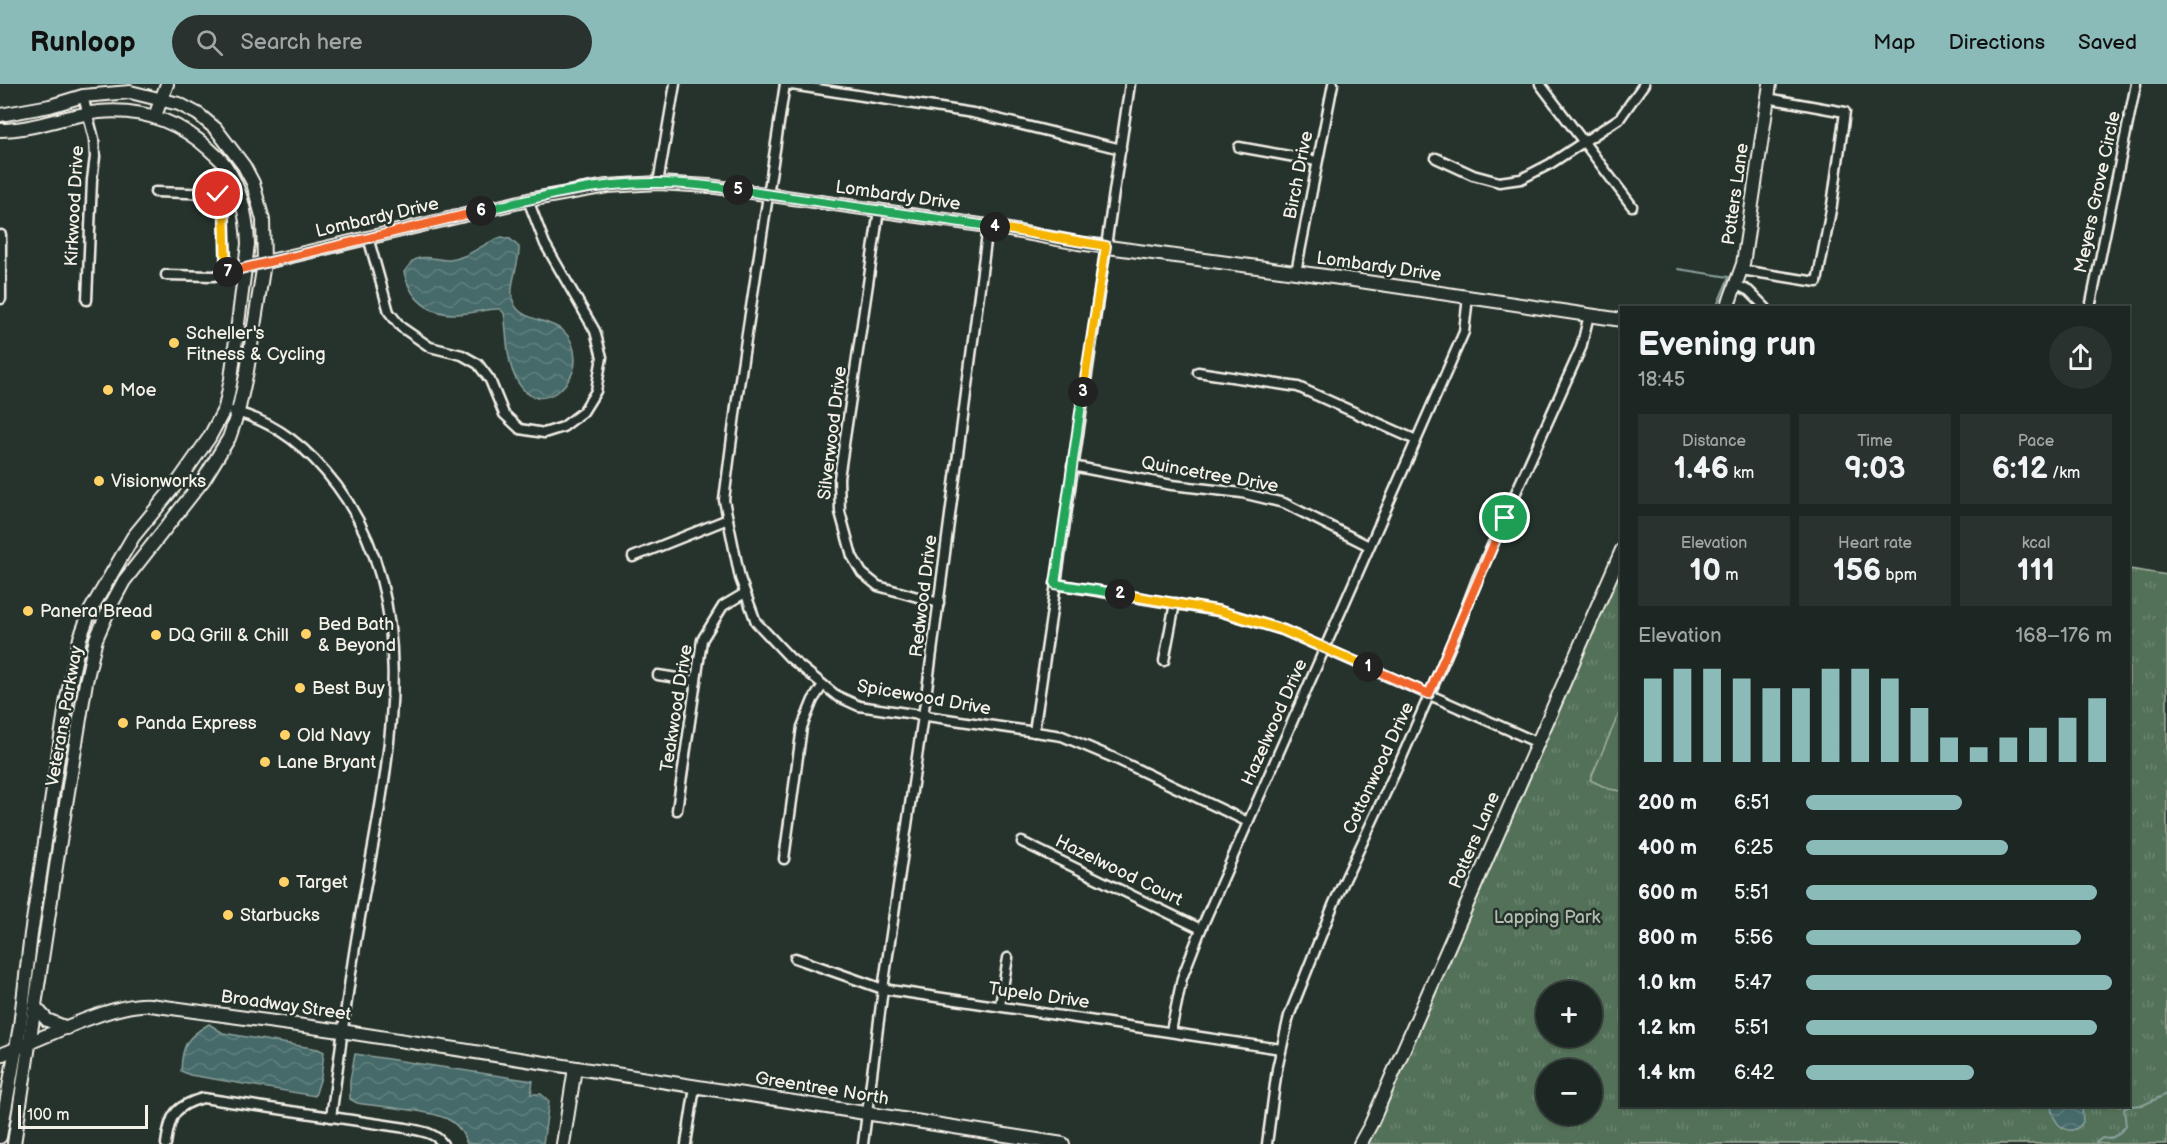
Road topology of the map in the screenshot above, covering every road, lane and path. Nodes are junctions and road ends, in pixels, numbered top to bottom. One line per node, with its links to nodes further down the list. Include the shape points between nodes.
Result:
1 (167, 84): 12 (main road)
2 (675, 84): 22 (street)
3 (785, 84): 19 (street, via 973,113); 26 (street, Spicewood Drive)
4 (1130, 84): 19 (street)
5 (1334, 84): 21 (street, Birch Drive)
6 (1540, 84): 17 (street)
7 (1644, 84): 17 (street, via 1620,118)
8 (1770, 84): 11 (main road, Potters Lane)
9 (2136, 84): 47 (street, Meyers Grove Circle)
10 (83, 96): 12 (main road, Veterans Parkway, via 130,92); 13 (street, Kirkwood Drive); 14 (main road, Veterans Parkway)
11 (1767, 98): 37 (main road, Potters Lane); 37 (street, via 1845,112 1832,205 1817,282)
12 (162, 99): 15 (main road); 34 (main road, Veterans Parkway, via 198,114 216,129 244,166 263,220)
13 (87, 113): 15 (main road, Veterans Parkway, via 130,111); 16 (main road, Veterans Parkway, via 19,130); 44 (street, Kirkwood Drive, via 95,157)
14 (0, 115)
15 (155, 116): 23 (main road, Veterans Parkway, via 199,141 224,163)
16 (0, 130)
17 (1583, 141): 20 (street, via 1550,164 1510,181 1473,175); 28 (street)
18 (1239, 147): 21 (street)
19 (1121, 148): 33 (street)
20 (1436, 158)
21 (1317, 161): 39 (street, Birch Drive)
22 (658, 183): 26 (main road, Lombardy Drive); 27 (main road, Lombardy Drive, via 607,186)
23 (237, 186): 25 (street); 35 (main road, Veterans Parkway, via 248,222)
24 (155, 192): 25 (street)
25 (218, 194): 38 (street, via 224,206)
26 (768, 194): 29 (main road, Lombardy Drive); 55 (street, Spicewood Drive, via 724,500)
27 (528, 200): 32 (main road, Lombardy Drive); 32 (street, via 545,244 595,331 602,357 596,391 583,412 563,427 544,433 520,429 504,414 490,380 478,364 462,355 430,347 401,327 389,312)
28 (1632, 206)
29 (879, 210): 30 (main road, Lombardy Drive); 61 (street, Silverwood Drive, via 839,478 840,512 852,556 862,573 878,586)
30 (988, 226): 33 (main road, Lombardy Drive); 61 (street, Redwood Drive)
31 (2, 236): 36 (street)
32 (368, 237): 34 (main road, Lombardy Drive)
33 (1106, 246): 39 (main road, Lombardy Drive); 54 (street)
34 (264, 263): 35 (main road, Lombardy Drive); 52 (main road, Veterans Parkway)
35 (245, 267): 38 (street); 51 (main road, Veterans Parkway)
36 (1, 268): 43 (street)
37 (1741, 270): 41 (main road, Potters Lane)
38 (226, 272): 40 (street, via 213,276)
39 (1296, 272): 42 (main road, Lombardy Drive)
40 (166, 275)
41 (1736, 284): 45 (main road, Potters Lane); 46 (street)
42 (1468, 297): 48 (main road, Lombardy Drive); 53 (street, Hazelwood Drive, via 1464,332)
43 (1, 299)
44 (87, 300)
45 (1728, 306)
46 (1764, 306)
47 (2090, 306)
48 (1589, 315): 49 (main road, Lombardy Drive); 70 (street, Cottonwood Drive, via 1581,348)
49 (1620, 320)
50 (1198, 372): 53 (street, via 1298,387)
51 (225, 408): 52 (street); 66 (main road, Veterans Parkway, via 209,438 133,537 105,583 84,625)
52 (238, 412): 68 (main road, Veterans Parkway, via 230,438 204,479 124,581 96,639); 85 (street, via 291,437 323,467 351,505 372,550 392,638 390,740)
53 (1416, 440): 56 (street, Hazelwood Drive)
54 (1072, 466): 56 (street, Quincetree Drive, via 1284,503); 59 (street)
55 (728, 519): 58 (street); 60 (street, Spicewood Drive)
56 (1370, 546): 63 (street, Hazelwood Drive)
57 (1620, 554): 73 (main road, Potters Lane)
58 (633, 557)
59 (1055, 584): 62 (street); 72 (street)
60 (745, 593): 67 (street, Teakwood Drive, via 723,606 702,640); 69 (street, Spicewood Drive, via 756,622)
61 (939, 603): 71 (street, Redwood Drive)
62 (1175, 603): 63 (street, via 1220,611 1283,630); 64 (street)
63 (1324, 648): 70 (street); 75 (street, Hazelwood Drive)
64 (1164, 660)
65 (658, 675): 67 (street)
66 (70, 679): 68 (main road); 89 (main road, Veterans Parkway)
67 (696, 681): 74 (street, Teakwood Drive)
68 (86, 682): 83 (main road, Veterans Parkway)
69 (823, 685): 71 (street, Spicewood Drive, via 859,706); 77 (street, via 802,727)
70 (1429, 694): 73 (street); 88 (street, Cottonwood Drive, via 1334,903 1289,1016)
71 (923, 715): 72 (street, Spicewood Drive); 81 (street, Redwood Drive)
72 (1034, 732): 75 (street, Spicewood Drive, via 1062,736)
73 (1536, 742): 105 (main road, Potters Lane)
74 (676, 810)
75 (1248, 822): 78 (street, Hazelwood Drive)
76 (1022, 842): 78 (street, Hazelwood Court)
77 (784, 859)
78 (1201, 929): 86 (street, Hazelwood Drive, via 1182,978)
79 (795, 958): 81 (street, Tupelo Drive)
80 (1008, 958): 82 (street)
81 (883, 989): 82 (street, Tupelo Drive); 94 (street, Redwood Drive)
82 (1000, 1005): 86 (street, Tupelo Drive)
83 (36, 1008): 84 (main road, via 47,1020); 87 (main road, Veterans Parkway)
84 (67, 1029): 85 (main road, Broadway Street, via 142,1004); 87 (main road, Broadway Street)
85 (341, 1031): 91 (main road, Broadway Street); 95 (street)
86 (1171, 1031): 88 (street, Tupelo Drive)
87 (29, 1044): 89 (main road, Broadway Street); 97 (main road, Veterans Parkway)
88 (1281, 1049): 104 (street, Cottonwood Drive)
89 (15, 1050): 90 (main road, Broadway Street); 92 (main road, Veterans Parkway)
90 (0, 1055)
91 (574, 1068): 93 (main road, Greentree North); 100 (main road)
92 (4, 1085): 96 (main road, Veterans Parkway)
93 (695, 1087): 94 (main road, Greentree North); 101 (street)
94 (867, 1113): 102 (street, Redwood Drive); 103 (main road, Greentree North)
95 (331, 1117): 98 (street, via 203,1098 186,1103 177,1111 169,1123); 99 (street, via 430,1134)
96 (0, 1137)
97 (14, 1144)
98 (166, 1144)
99 (443, 1144)
100 (563, 1144)
101 (686, 1144)
102 (863, 1144)
103 (1064, 1144)
104 (1266, 1144)
105 (1360, 1144)

